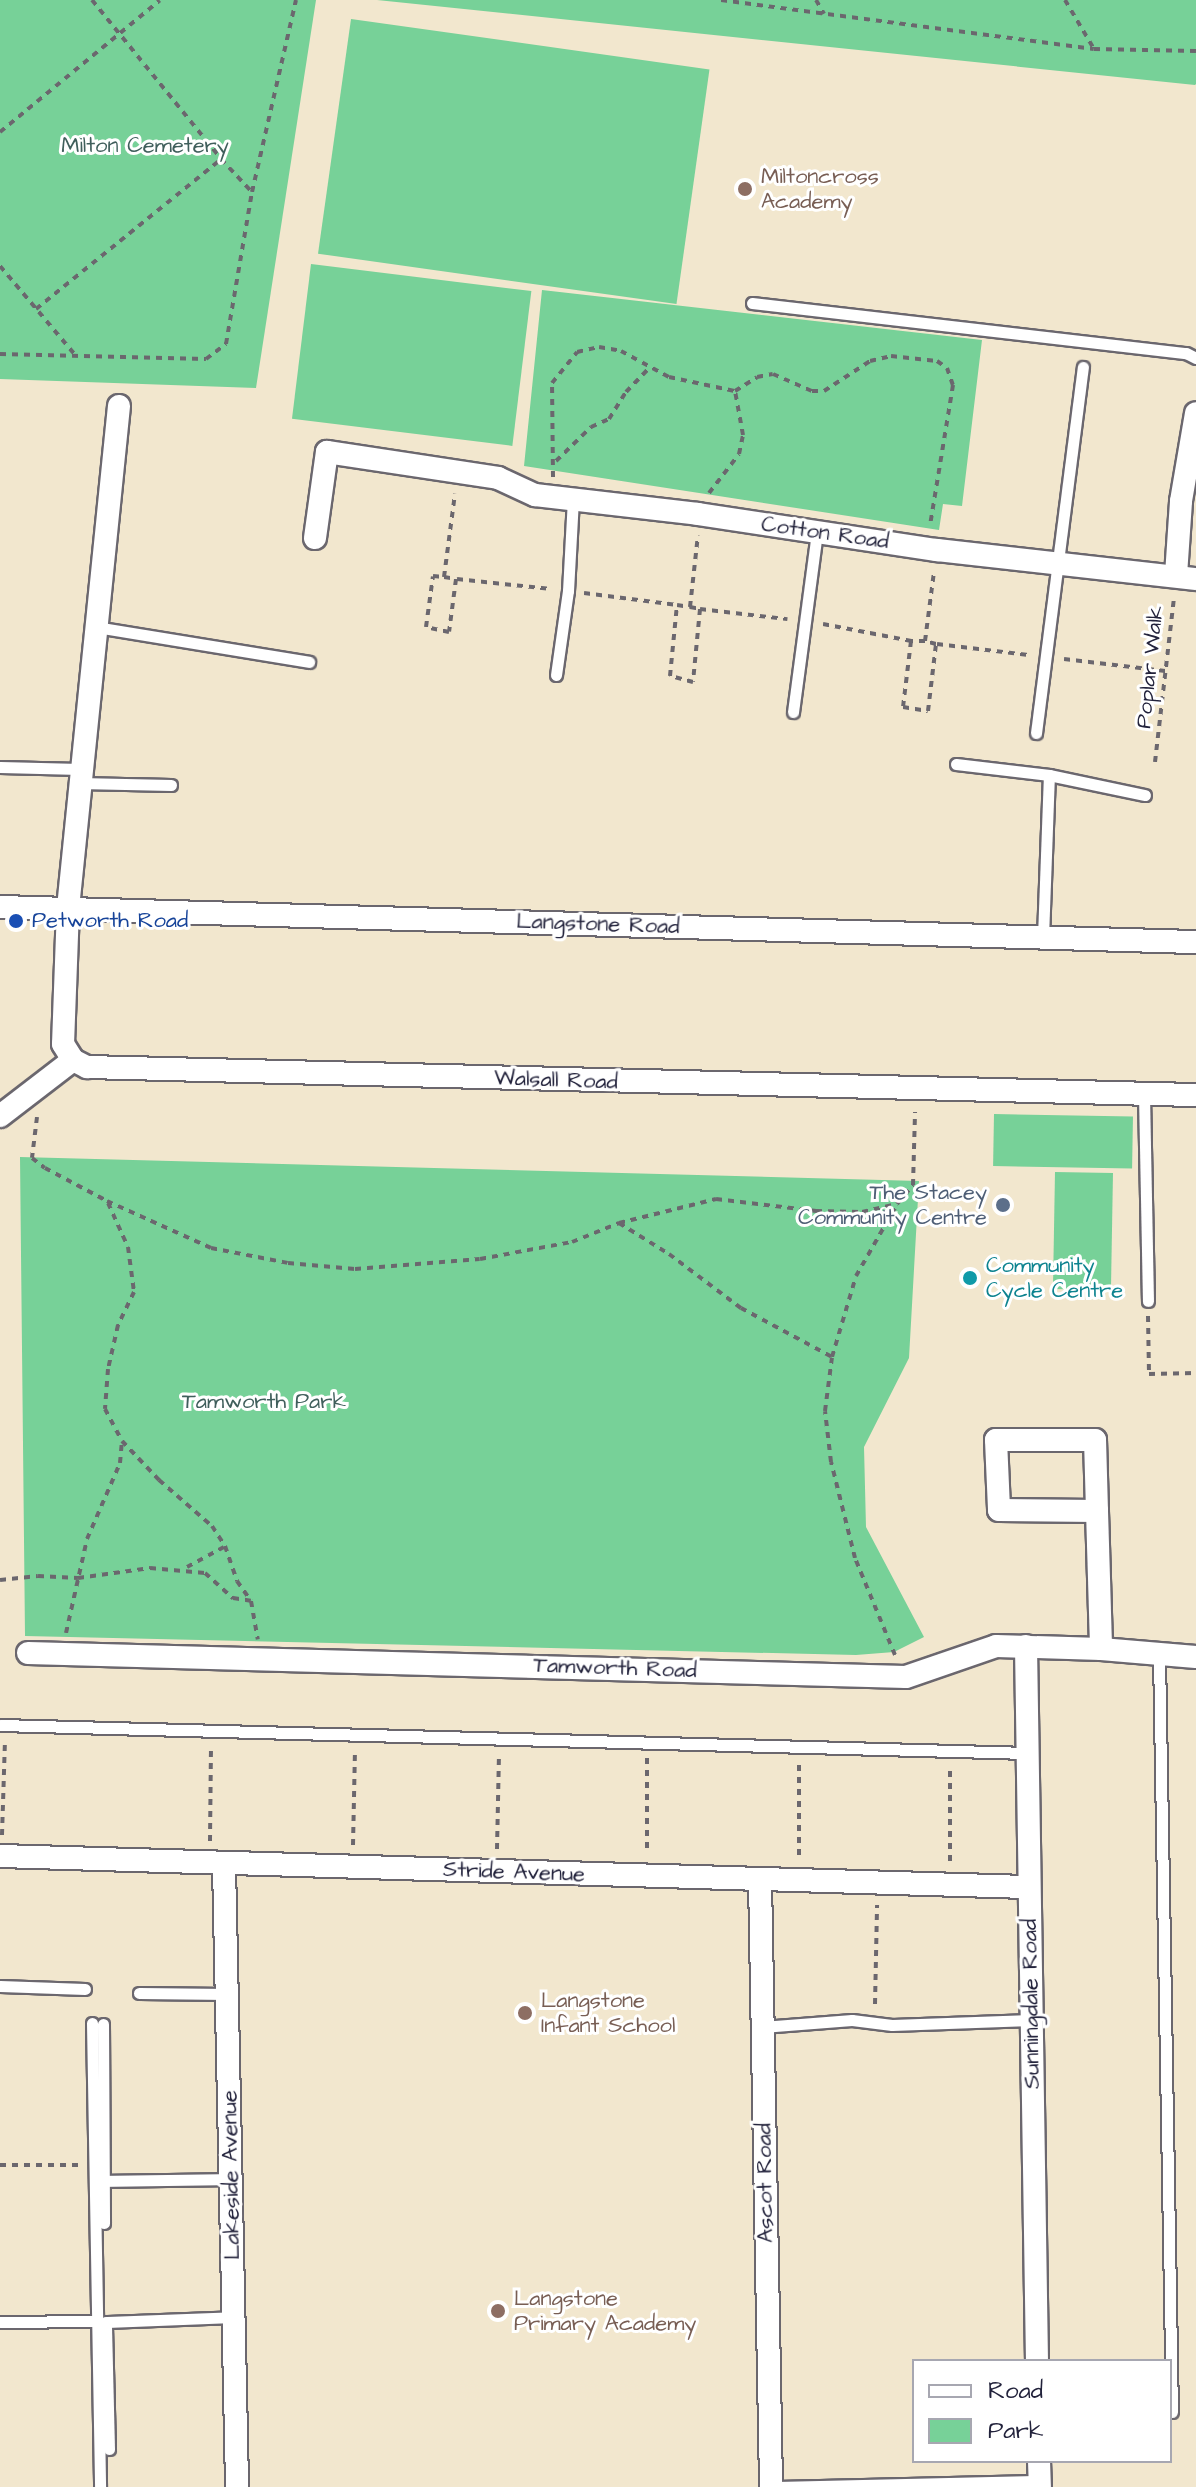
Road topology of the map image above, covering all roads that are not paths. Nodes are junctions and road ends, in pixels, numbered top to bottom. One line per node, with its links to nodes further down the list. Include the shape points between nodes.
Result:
1 (752, 303): 2 (lane)
2 (1196, 358)
3 (1083, 367): 9 (lane)
4 (119, 406): 11 (street)
5 (1196, 413): 10 (street, via 1181,501)
6 (573, 499): 7 (street, Cotton Road); 8 (street, Cotton Road, via 535,495 498,478 327,452); 13 (lane)
7 (817, 532): 9 (street, Cotton Road); 14 (lane)
8 (315, 538)
9 (1058, 562): 10 (street, Cotton Road); 15 (lane)
10 (1186, 577)
11 (95, 627): 12 (lane); 19 (street)
12 (309, 662)
13 (556, 675)
14 (793, 712)
15 (1036, 733)
16 (956, 764): 18 (lane)
17 (0, 767): 19 (lane)
18 (1049, 775): 21 (lane); 24 (lane)
19 (80, 776): 20 (lane); 23 (street)
20 (171, 785)
21 (1145, 795)
22 (0, 907): 23 (street, Langstone Road)
23 (68, 908): 24 (street, Langstone Road); 26 (street, via 63,1044)
24 (1043, 937): 25 (street, Langstone Road)
25 (1196, 942)
26 (73, 1060): 27 (street, Walsall Road, via 87,1067); 29 (street)
27 (1144, 1094): 28 (street, Walsall Road); 30 (lane)
28 (1196, 1095)
29 (0, 1116)
30 (1148, 1301)
31 (1097, 1511): 31 (street, via 1095,1440 996,1440 999,1510); 33 (street)
32 (1026, 1646): 33 (street, Tamworth Road); 34 (street, Tamworth Road, via 996,1646 906,1677); 38 (street, Sunningdale Road)
33 (1101, 1649): 35 (street, Tamworth Road)
34 (28, 1653)
35 (1159, 1654): 36 (street, Tamworth Road); 56 (lane)
36 (1196, 1657)
37 (3, 1726): 38 (lane)
38 (1027, 1753): 42 (street, Sunningdale Road)
39 (0, 1856): 40 (street, Stride Avenue)
40 (217, 1864): 41 (street, Stride Avenue); 46 (street, Lakeside Avenue)
41 (760, 1879): 42 (street, Stride Avenue); 48 (street, Ascot Road)
42 (1029, 1887): 47 (street, Sunningdale Road)
43 (0, 1986): 44 (lane)
44 (85, 1989)
45 (139, 1993): 46 (lane)
46 (227, 1994): 49 (street, Lakeside Avenue)
47 (1031, 2020): 48 (lane, via 852,2020); 55 (street, Sunningdale Road)
48 (762, 2027): 61 (street, Ascot Road)
49 (231, 2179): 50 (lane); 52 (street, Lakeside Avenue)
50 (103, 2181): 51 (lane); 53 (lane, via 98,2024)
51 (104, 2223)
52 (234, 2317): 57 (lane, via 106,2322); 60 (street, Lakeside Avenue)
53 (95, 2321): 54 (lane); 59 (lane)
54 (0, 2322)
55 (1037, 2359)
56 (1171, 2359)
57 (109, 2449)
58 (1039, 2476): 61 (lane)
59 (100, 2487)
60 (237, 2487)
61 (771, 2487)

